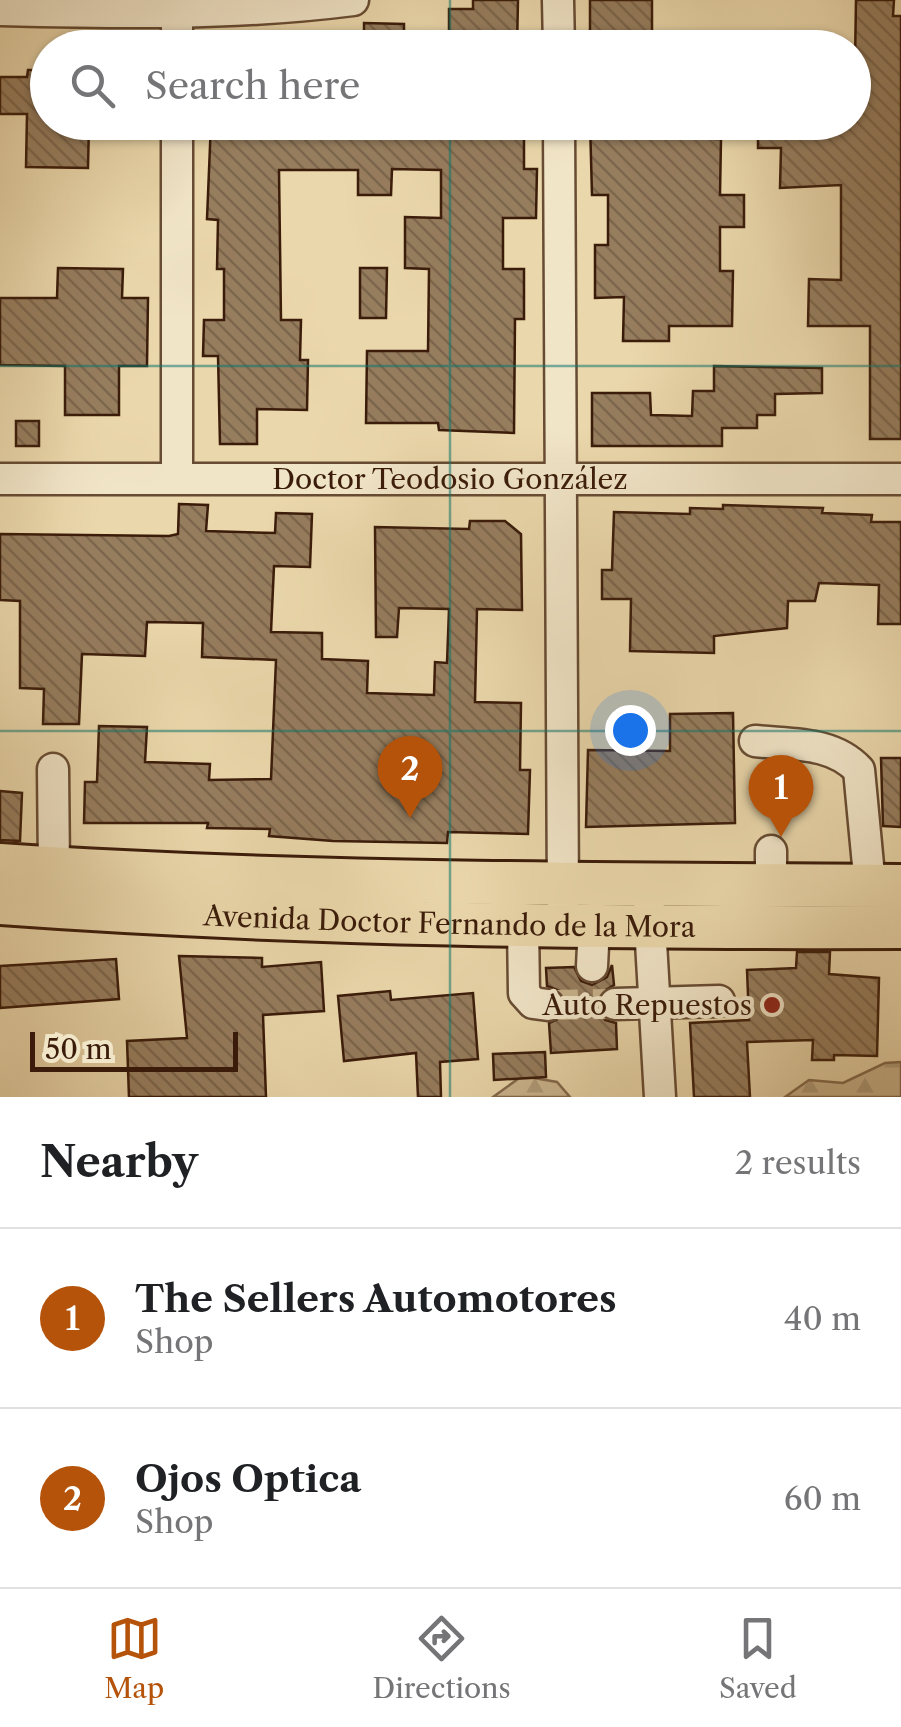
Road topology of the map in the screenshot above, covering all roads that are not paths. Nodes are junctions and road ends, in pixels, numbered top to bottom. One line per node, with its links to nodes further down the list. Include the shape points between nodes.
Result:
1 (353, 0): 3 (street, via 268,10)
2 (558, 0): 5 (street)
3 (177, 7): 4 (street)
4 (0, 10)
5 (558, 30)
6 (177, 140): 8 (street)
7 (559, 140): 9 (street)
8 (176, 477): 9 (street, Doctor Teodosio González); 10 (street, Doctor Teodosio González)
9 (561, 477): 11 (street, Doctor Teodosio González); 19 (street)
10 (0, 479)
11 (901, 479)
12 (754, 742): 17 (street, via 825,748 859,770)
13 (53, 769): 15 (street)
14 (0, 865): 15 (highway, Avenida Doctor Fernando de la Mora)
15 (54, 869): 19 (highway, Avenida Doctor Fernando de la Mora)
16 (648, 885): 17 (highway, Avenida Doctor Fernando de la Mora, via 771,868); 19 (highway, Avenida Doctor Fernando de la Mora); 21 (street)
17 (886, 886)
18 (0, 902): 19 (highway, Avenida Doctor Fernando de la Mora, via 197,918)
19 (567, 926): 21 (highway, Avenida Doctor Fernando de la Mora); 25 (street, via 524,993)
20 (901, 927): 21 (highway, Avenida Doctor Fernando de la Mora)
21 (649, 928): 24 (street)
22 (718, 1001): 24 (street)
23 (615, 1004): 24 (street)
24 (654, 1004): 26 (street)
25 (548, 1005)
26 (660, 1097)

